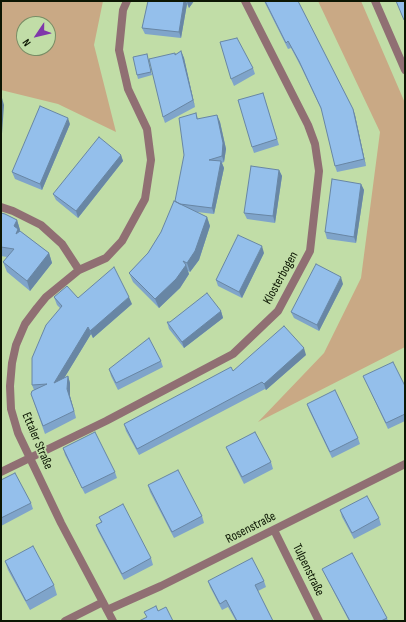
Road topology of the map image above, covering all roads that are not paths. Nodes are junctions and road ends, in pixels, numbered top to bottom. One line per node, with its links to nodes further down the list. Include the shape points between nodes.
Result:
1 (127, 1): 6 (street, Ettaler Straße, via 123,10 119,50 128,89 147,129 151,160 145,199 122,241 106,258)
2 (245, 1): 7 (street, Klosterbogen, via 308,125 315,144 319,171 310,251 278,311 233,354)
3 (375, 1): 4 (street)
4 (405, 70)
5 (1, 207): 6 (street, via 41,225 62,244)
6 (79, 270): 7 (street, Ettaler Straße, via 46,297 37,308 25,324 13,357 11,409 18,434)
7 (30, 459): 9 (street, Klosterbogen); 11 (street, Ettaler Straße)
8 (405, 464): 10 (street, Rosenstraße)
9 (1, 472)
10 (274, 530): 11 (street, Rosenstraße, via 161,586); 14 (street, Tulpenstraße)
11 (105, 606): 12 (street, Rosenstraße); 13 (street, Ettaler Straße)
12 (65, 621)
13 (113, 621)
14 (319, 621)

